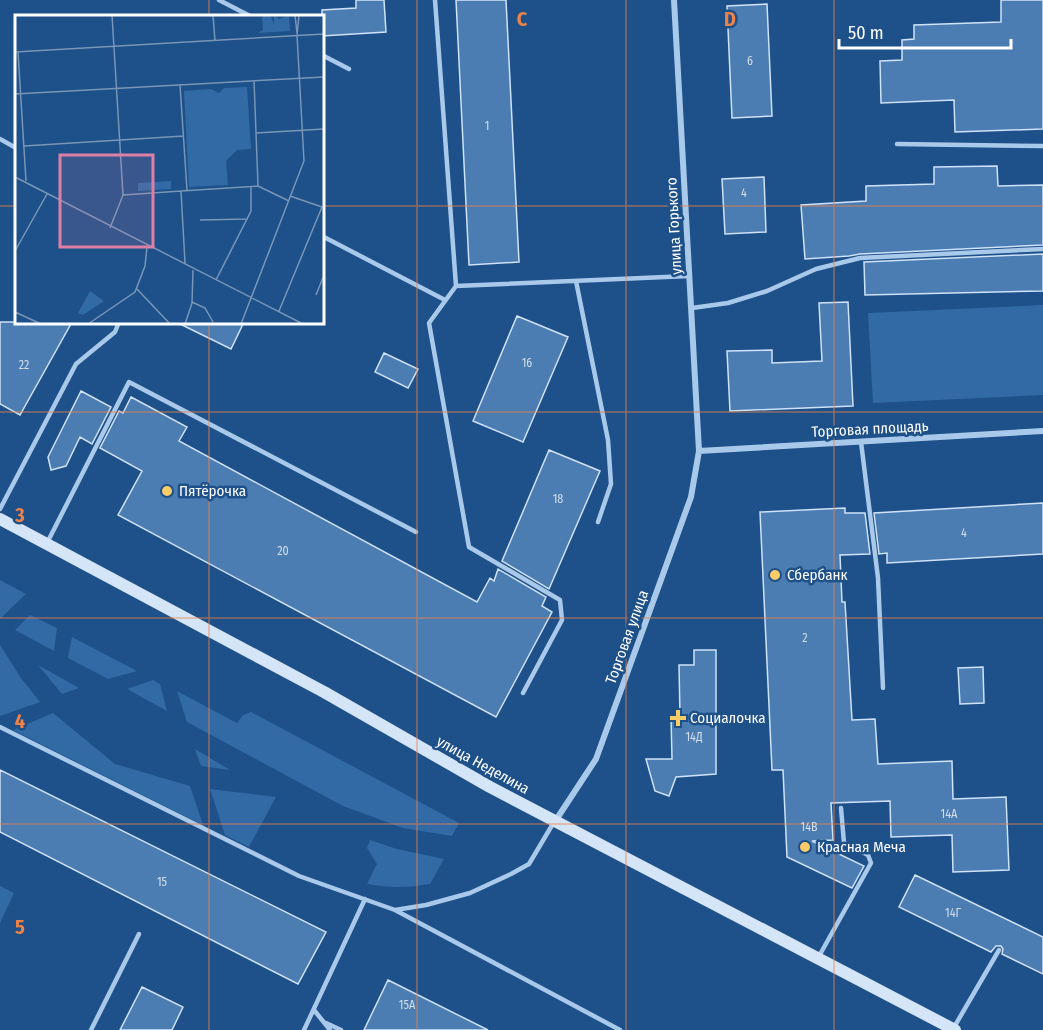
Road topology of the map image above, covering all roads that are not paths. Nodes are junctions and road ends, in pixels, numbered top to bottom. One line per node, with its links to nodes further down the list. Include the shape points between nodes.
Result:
1 (219, 0): 4 (lane)
2 (435, 0): 15 (lane)
3 (674, 0): 13 (street, улица Горького)
4 (248, 15)
5 (324, 56): 6 (lane)
6 (349, 69)
7 (0, 139): 10 (lane)
8 (897, 144): 9 (lane)
9 (1043, 146)
10 (15, 147)
11 (324, 237): 16 (lane)
12 (1043, 249): 17 (lane, via 860,258 816,269 728,303)
13 (689, 276): 14 (lane); 17 (street, улица Горького)
14 (576, 281): 15 (lane); 24 (lane, via 608,440 611,484)
15 (456, 286): 16 (lane)
16 (446, 300): 28 (lane, via 429,323 469,546 560,600 562,620)
17 (692, 308): 21 (street, улица Горького)
18 (118, 324): 22 (lane, via 116,332 76,364)
19 (1043, 431): 20 (street, Торговая площадь)
20 (861, 442): 21 (street, Торговая площадь); 27 (lane, via 878,578)
21 (699, 452): 31 (street, Торговая улица, via 691,497 596,759)
22 (0, 509)
23 (0, 519): 26 (main road, улица Неделина)
24 (598, 522)
25 (416, 532): 26 (lane, via 129,382)
26 (47, 543): 31 (main road, улица Неделина)
27 (884, 688)
28 (524, 693)
29 (0, 727): 32 (lane, via 299,876)
30 (841, 808): 36 (lane, via 844,843 868,855 872,863)
31 (556, 820): 33 (lane, via 529,864 470,893); 36 (main road, улица Неделина)
32 (365, 899): 33 (lane); 37 (lane)
33 (395, 910): 44 (lane)
34 (139, 934): 40 (lane)
35 (999, 950): 39 (lane)
36 (818, 958): 39 (main road, улица Неделина)
37 (314, 1010): 38 (lane); 41 (lane)
38 (324, 1022): 42 (lane); 43 (lane)
39 (954, 1029)
40 (91, 1030)
41 (304, 1030)
42 (330, 1030)
43 (340, 1030)
44 (620, 1030)

